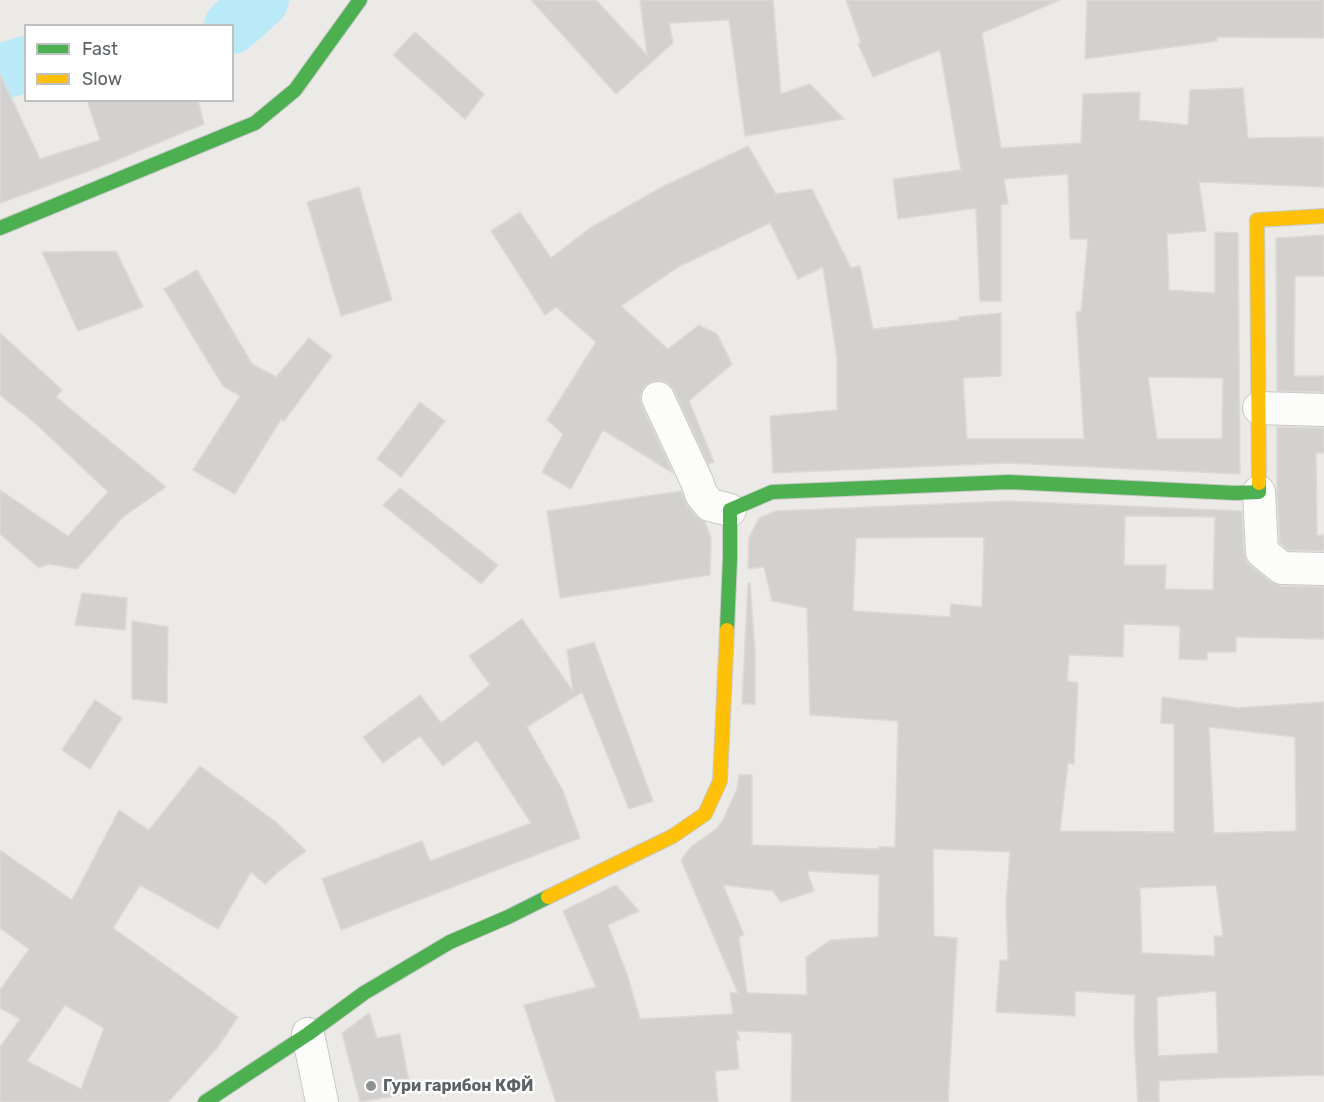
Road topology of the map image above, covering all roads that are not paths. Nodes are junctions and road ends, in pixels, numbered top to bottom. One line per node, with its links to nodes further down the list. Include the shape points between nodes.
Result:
1 (360, 0): 3 (street, via 295,90 255,123)
2 (1324, 216): 5 (street, via 1257,220)
3 (0, 228)
4 (658, 398): 8 (street, via 701,494 710,504)
5 (1259, 408): 6 (street); 7 (street)
6 (1324, 410)
7 (1259, 492): 8 (street, via 1009,482 772,492); 9 (street, via 1263,552 1282,568)
8 (730, 510): 10 (street, via 720,781 705,814 673,836 450,942 364,993)
9 (1324, 569)
10 (308, 1034): 11 (street); 12 (street)
11 (205, 1102)
12 (322, 1102)

